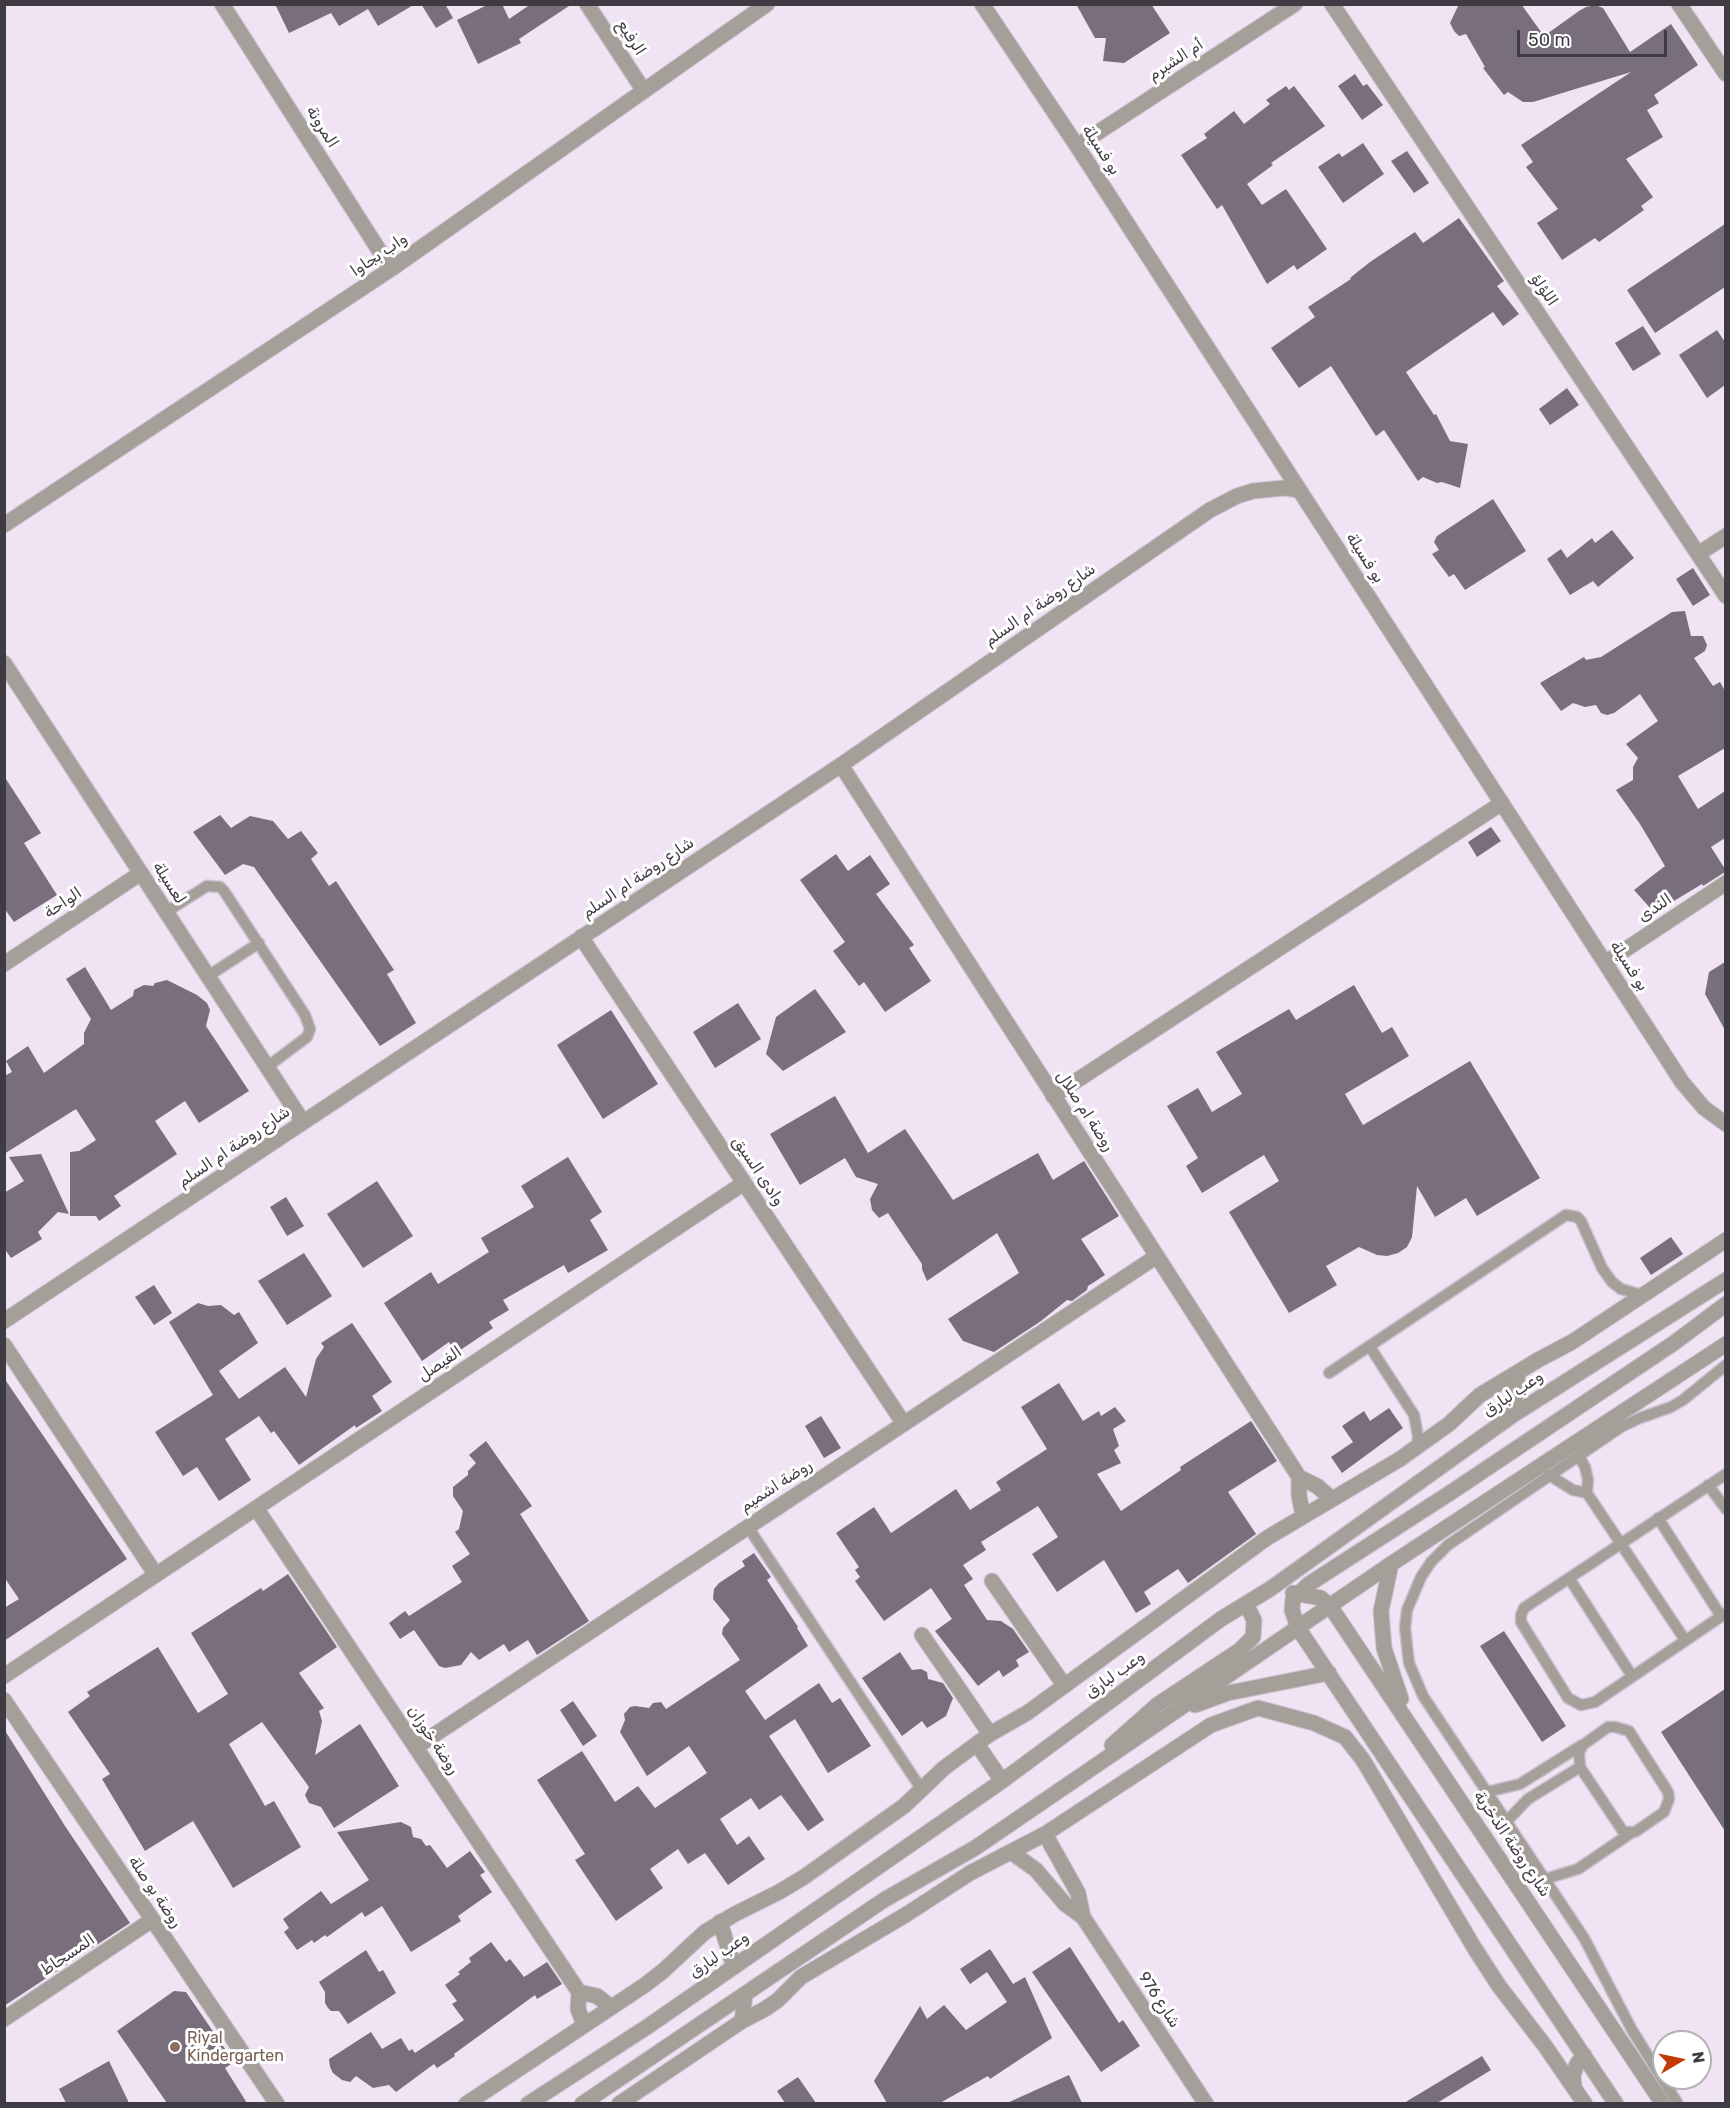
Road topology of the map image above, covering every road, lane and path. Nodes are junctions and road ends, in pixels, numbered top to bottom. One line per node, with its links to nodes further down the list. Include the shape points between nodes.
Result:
1 (222, 4): 11 (street, المرونة)
2 (587, 4): 9 (street, الرفيع)
3 (767, 4): 9 (street, واب بجاوا)
4 (982, 4): 10 (street, بو فسيلة)
5 (1295, 4): 10 (street, أم الشبرم)
6 (1332, 4): 15 (street, اللؤلؤ)
7 (1679, 4): 8 (street)
8 (1725, 74)
9 (644, 91): 11 (street, واب بجاوا)
10 (1077, 146): 12 (street, بو فسيلة)
11 (391, 269): 13 (street, واب بجاوا)
12 (1299, 490): 18 (street, شارع روضة ام السلم, via 1252,491 1223,502); 19 (street, بو فسيلة)
13 (4, 525)
14 (1725, 536): 15 (street)
15 (1698, 554): 16 (street, اللؤلؤ)
16 (1725, 596)
17 (4, 663): 20 (street, لعسيلة)
18 (841, 765): 23 (street, شارع روضة ام السلم); 29 (street, روضة ام صلال)
19 (1502, 803): 25 (street, بو فسيلة); 29 (street)
20 (141, 873): 22 (street, لعسيلة); 26 (street, الواحة)
21 (1725, 883): 25 (street, الندى)
22 (166, 912): 24 (lane, via 214,885 224,891); 27 (street, لعسيلة)
23 (581, 937): 30 (street, شارع روضة ام السلم); 32 (street, وادى السيق)
24 (259, 944): 27 (lane); 28 (lane, via 310,1029 302,1042)
25 (1605, 963): 31 (street, بو فسيلة, via 1692,1096)
26 (4, 964)
27 (208, 976): 28 (street, لعسيلة)
28 (267, 1067): 30 (street, لعسيلة)
29 (1053, 1096): 34 (street, روضة ام صلال)
30 (303, 1122): 38 (street, شارع روضة ام السلم)
31 (1725, 1124)
32 (744, 1183): 46 (street, وادى السيق); 55 (street, الفيصل)
33 (1725, 1240): 36 (street)
34 (1157, 1256): 46 (street, روضة اشميم); 51 (street, روضة ام صلال)
35 (1725, 1280): 45 (street, وعب لبارق)
36 (1642, 1295): 41 (lane, via 1612,1282 1581,1221 1566,1215); 44 (street)
37 (1725, 1304): 66 (street, via 1674,1343)
38 (4, 1321)
39 (1725, 1344): 61 (street)
40 (4, 1345): 62 (street)
41 (1370, 1347): 43 (lane); 47 (lane, via 1414,1415)
42 (1725, 1365): 48 (lane, via 1671,1407 1631,1422)
43 (1329, 1373)
44 (1518, 1373): 45 (street); 47 (street, via 1480,1395)
45 (1513, 1415): 65 (street, وعب لبارق)
46 (904, 1424): 59 (street, روضة اشميم)
47 (1417, 1447): 54 (street)
48 (1579, 1456): 50 (lane); 53 (lane, via 1588,1480)
49 (1725, 1474): 52 (lane)
50 (1549, 1475): 53 (lane, via 1573,1490); 88 (lane, via 1448,1545 1421,1577 1407,1610 1405,1646 1415,1680)
51 (1299, 1477): 54 (street); 57 (street)
52 (1708, 1485): 56 (lane); 58 (lane)
53 (1587, 1493): 60 (lane)
54 (1332, 1499): 57 (street)
55 (256, 1508): 62 (street, الفيصل); 83 (street, روضة خوزان)
56 (1725, 1509)
57 (1303, 1515): 76 (street)
58 (1658, 1518): 60 (lane); 69 (lane)
59 (748, 1527): 83 (street, روضة اشميم); 87 (lane)
60 (1622, 1543): 63 (lane); 72 (lane)
61 (1391, 1564): 68 (street); 79 (street, via 1381,1611 1384,1648)
62 (156, 1575): 74 (street, الفيصل)
63 (1569, 1578): 75 (lane); 75 (lane, via 1524,1608 1521,1615 1524,1629 1568,1698 1581,1705 1595,1702)
64 (992, 1581): 76 (street)
65 (1264, 1593): 66 (street); 67 (street, وعب لبارق)
66 (1298, 1593): 68 (street, via 1321,1598); 70 (street, via 1292,1610)
67 (1246, 1604): 85 (street, وعب لبارق); 86 (street, via 1254,1620 1253,1637 1240,1650 1157,1705)
68 (1330, 1606): 70 (street); 79 (street, شارع روضة الذخرية)
69 (1723, 1614): 72 (lane)
70 (1298, 1628): 73 (street); 78 (street)
71 (922, 1635): 80 (street)
72 (1685, 1640): 75 (lane)
73 (1329, 1673): 78 (street, via 1228,1693); 104 (street)
74 (4, 1676)
75 (1632, 1676)
76 (1064, 1685): 80 (street)
77 (4, 1700): 95 (street, روضة بو صلة)
78 (1173, 1713): 86 (street)
79 (1411, 1724): 114 (street, شارع روضة الذخرية)
80 (990, 1734): 81 (street)
81 (977, 1744): 85 (street); 87 (street)
82 (1583, 1745): 84 (lane, via 1579,1752); 88 (lane, via 1520,1784); 91 (lane, via 1608,1727 1629,1731 1665,1786 1669,1799 1664,1812)
83 (416, 1747): 98 (street, روضة خوزان)
84 (1580, 1767): 89 (lane, via 1528,1799); 91 (lane, via 1619,1826)
85 (1002, 1780): 97 (street, وعب لبارق)
86 (1067, 1785): 99 (street, via 975,1848 884,1900)
87 (922, 1790): 96 (street, via 791,1886)
88 (1487, 1792): 89 (lane)
89 (1506, 1822): 93 (lane)
90 (1045, 1833): 92 (street); 94 (street, شارع 976, via 1078,1893); 105 (street, via 1211,1725 1258,1708 1314,1722 1345,1737 1363,1760 1475,1949)
91 (1631, 1833): 93 (lane, via 1578,1869)
92 (1011, 1852): 94 (street, شارع 976, via 1036,1870 1065,1904); 102 (street, via 801,1977 778,2000)
93 (1545, 1880): 115 (lane, via 1590,1949 1632,2031)
94 (1083, 1917): 111 (street, شارع 976)
95 (152, 1920): 101 (street, المسحاط); 106 (street, روضة بو صلة)
96 (720, 1922): 97 (street); 100 (street, via 663,1971)
97 (734, 1967): 108 (street, وعب لبارق)
98 (579, 1992): 100 (street, via 597,1996); 103 (street, via 578,2009)
99 (746, 1995): 102 (street); 109 (street)
100 (611, 2007): 103 (street)
101 (4, 2019)
102 (742, 2021): 110 (street)
103 (584, 2025): 107 (street)
104 (1584, 2055): 105 (street, via 1577,2064); 113 (street)
105 (1574, 2086): 112 (street)
106 (277, 2103)
107 (466, 2103)
108 (528, 2103)
109 (582, 2103)
110 (619, 2103)
111 (1206, 2103)
112 (1585, 2103)
113 (1616, 2103)
114 (1663, 2103)
115 (1678, 2103)

